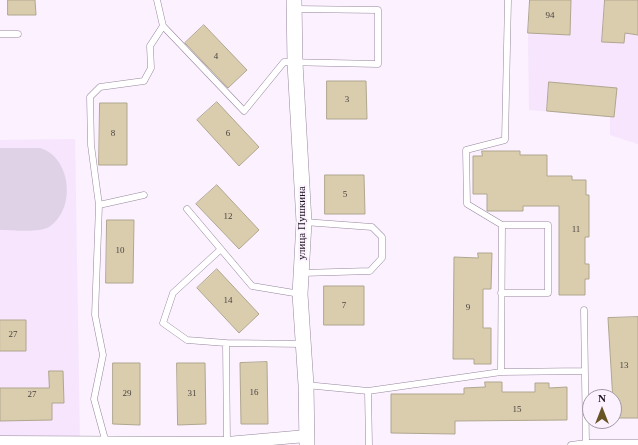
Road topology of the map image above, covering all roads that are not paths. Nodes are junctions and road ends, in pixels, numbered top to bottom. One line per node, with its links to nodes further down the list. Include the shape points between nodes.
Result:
1 (157, 0): 4 (lane)
2 (508, 0): 12 (lane, via 505,140 466,150 467,204)
3 (294, 5): 7 (street, улица Пушкина); 7 (lane, via 378,10 378,64)
4 (163, 26): 7 (lane, via 244,111 284,62); 9 (lane, via 150,46 151,68 144,82 100,87 90,97 91,145)
5 (0, 34): 6 (lane)
6 (18, 34)
7 (295, 63): 11 (street, улица Пушкина)
8 (144, 195): 9 (lane)
9 (99, 205): 29 (lane, via 95,315 103,355 94,399)
10 (187, 209): 13 (lane)
11 (304, 222): 14 (street, улица Пушкина); 14 (lane, via 372,227 382,237 382,258 370,271)
12 (502, 225): 15 (lane); 15 (lane, via 548,225 548,293)
13 (221, 249): 16 (lane, via 252,286); 18 (lane, via 173,293 163,323 187,340)
14 (302, 273): 16 (street, улица Пушкина)
15 (501, 293): 21 (lane)
16 (300, 294): 19 (street, улица Пушкина)
17 (584, 310): 20 (lane)
18 (226, 343): 19 (lane); 26 (lane)
19 (304, 344): 22 (street, улица Пушкина)
20 (585, 371): 21 (lane); 27 (lane)
21 (501, 372): 23 (lane)
22 (306, 385): 23 (lane); 24 (street, улица Пушкина)
23 (368, 390): 30 (lane)
24 (307, 441): 26 (street)
25 (0, 442): 29 (street)
26 (227, 443): 29 (street)
27 (586, 443): 28 (lane); 31 (lane)
28 (638, 443)
29 (106, 444)
30 (369, 445)
31 (572, 445)

